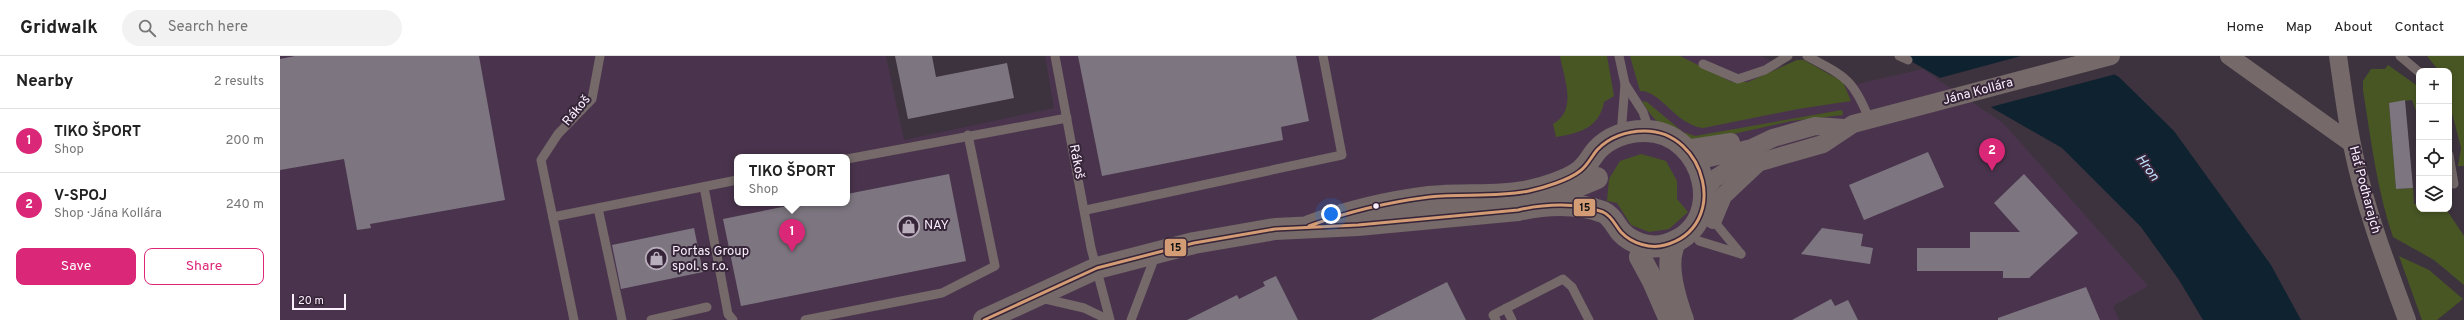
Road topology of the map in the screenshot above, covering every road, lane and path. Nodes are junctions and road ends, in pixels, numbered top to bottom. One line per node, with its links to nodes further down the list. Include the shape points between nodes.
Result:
1 (600, 56): 35 (lane, Rákoš, via 592,99 558,134 541,160)
2 (1055, 56): 16 (lane, Rákoš)
3 (1323, 56): 34 (lane, via 1342,155)
4 (1619, 56): 15 (lane)
5 (1788, 56): 13 (lane, via 1765,70 1738,79)
6 (1807, 56): 17 (lane, via 1841,74 1858,91)
7 (1899, 56): 12 (lane)
8 (2111, 56): 17 (street, Jána Kollára)
9 (2229, 56): 22 (street)
10 (2338, 56): 22 (street, Hať Podharajch)
11 (2400, 56): 14 (lane)
12 (1908, 60)
13 (1703, 64)
14 (2416, 69)
15 (1625, 84): 19 (lane, via 1643,112); 21 (lane)
16 (1067, 118): 20 (lane); 34 (lane, Rákoš)
17 (1869, 119): 18 (street, Jána Kollára)
18 (1844, 128): 23 (street, Jána Kollára, via 1815,126 1773,138 1752,148); 25 (street, Jána Kollára, via 1823,144)
19 (1649, 132): 21 (street); 23 (street, via 1672,139)
20 (968, 135): 24 (lane); 49 (lane, via 995,266 942,293)
21 (1621, 142): 23 (street, via 1660,147); 27 (street); 31 (street, via 1597,150 1588,164 1575,174)
22 (2351, 143): 59 (street, Hať Podharajch, via 2371,218)
23 (1687, 157): 32 (street, via 1689,197 1694,205)
24 (850, 158)
25 (1757, 164): 32 (street, Jána Kollára, via 1723,196); 32 (street, Jána Kollára, via 1725,172 1714,179)
26 (2452, 172): 29 (lane)
27 (1597, 178): 31 (street, via 1571,190 1546,194); 36 (street, via 1594,186)
28 (734, 181): 30 (lane)
29 (2454, 184)
30 (704, 187): 33 (lane); 48 (lane, via 728,314)
31 (1529, 191): 37 (street, via 1429,197 1338,216)
32 (1706, 207): 38 (street, via 1694,224); 38 (lane, via 1741,254)
33 (598, 208): 35 (lane); 46 (lane)
34 (1086, 210): 41 (lane, Rákoš, via 1091,248)
35 (553, 217): 45 (lane)
36 (1598, 218): 37 (street, via 1572,206 1540,205 1518,210 1358,225); 38 (street, via 1610,217 1622,233 1642,245); 40 (street, via 1614,244)
37 (1309, 226): 39 (street, via 1225,238)
38 (1683, 248): 40 (street, via 1650,259); 57 (street, via 1676,296); 58 (street, via 1685,275)
39 (1158, 252): 41 (street); 52 (lane)
40 (1640, 257): 56 (street)
41 (1097, 268): 42 (street); 51 (lane, Rákoš)
42 (1034, 296): 50 (street); 51 (lane, via 1073,304)
43 (707, 307): 47 (lane)
44 (1506, 308): 53 (lane, via 1493,315); 54 (lane); 55 (lane, via 1563,279 1572,287)
45 (574, 320)
46 (622, 320)
47 (652, 320)
48 (733, 320)
49 (805, 320)
50 (984, 320)
51 (1109, 320)
52 (1131, 320)
53 (1496, 320)
54 (1512, 320)
55 (1589, 320)
56 (1670, 320)
57 (1683, 320)
58 (1694, 320)
59 (2407, 320)

